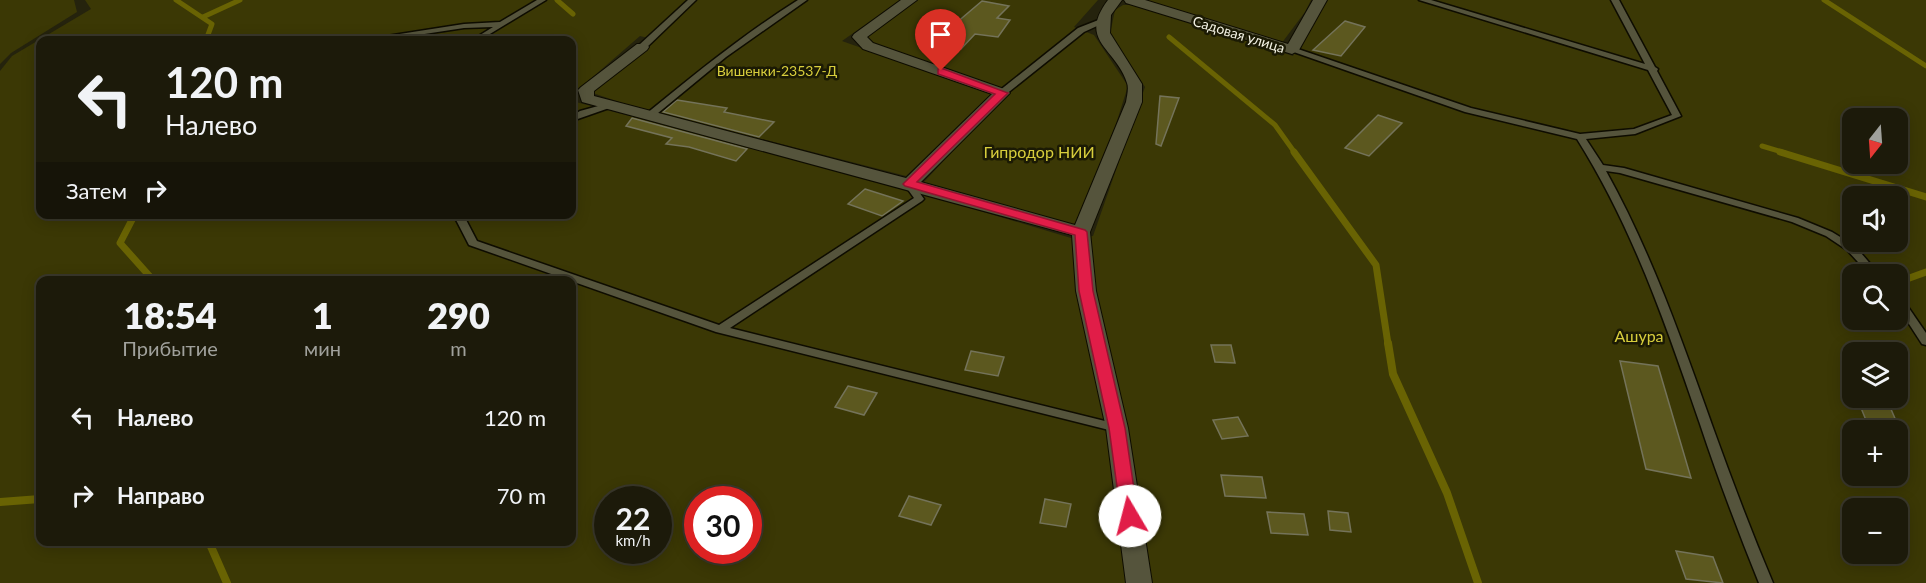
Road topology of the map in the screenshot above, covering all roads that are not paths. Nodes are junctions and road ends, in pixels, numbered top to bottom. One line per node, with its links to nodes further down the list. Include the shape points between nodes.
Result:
1 (542, 0): 11 (lane)
2 (692, 0): 14 (lane)
3 (803, 0): 19 (lane)
4 (910, 0): 17 (street, via 859,37 868,46)
5 (1115, 0): 10 (street)
6 (1131, 0): 15 (street, Садовая улица)
7 (1320, 0): 15 (street, Садовая улица)
8 (1423, 0): 16 (lane)
9 (1615, 0): 16 (lane)
10 (1104, 21): 17 (lane, via 1081,30); 25 (street, via 1103,33 1135,84 1134,102)
11 (502, 24): 12 (lane); 13 (lane)
12 (400, 36)
13 (482, 36)
14 (642, 47): 18 (street, via 586,90 587,99)
15 (1292, 50): 21 (lane, via 1468,110)
16 (1654, 69): 21 (lane, via 1677,116 1635,131)
17 (1002, 93): 23 (street)
18 (609, 105): 19 (street); 20 (lane)
19 (649, 116): 23 (street)
20 (576, 117)
21 (1580, 137): 22 (lane)
22 (1602, 168): 26 (lane, via 1621,170 1795,220 1829,234 1851,248); 34 (lane, via 1653,273 1730,494)
23 (909, 184): 25 (street); 30 (lane, via 919,200)
24 (461, 219): 27 (lane, via 473,243)
25 (1081, 232): 32 (street, via 1086,291)
26 (1865, 264)
27 (568, 276)
28 (576, 279): 30 (lane)
29 (1908, 315): 31 (lane)
30 (720, 329): 32 (lane)
31 (1926, 341)
32 (1117, 428): 33 (street)
33 (1139, 583)
34 (1766, 583)

